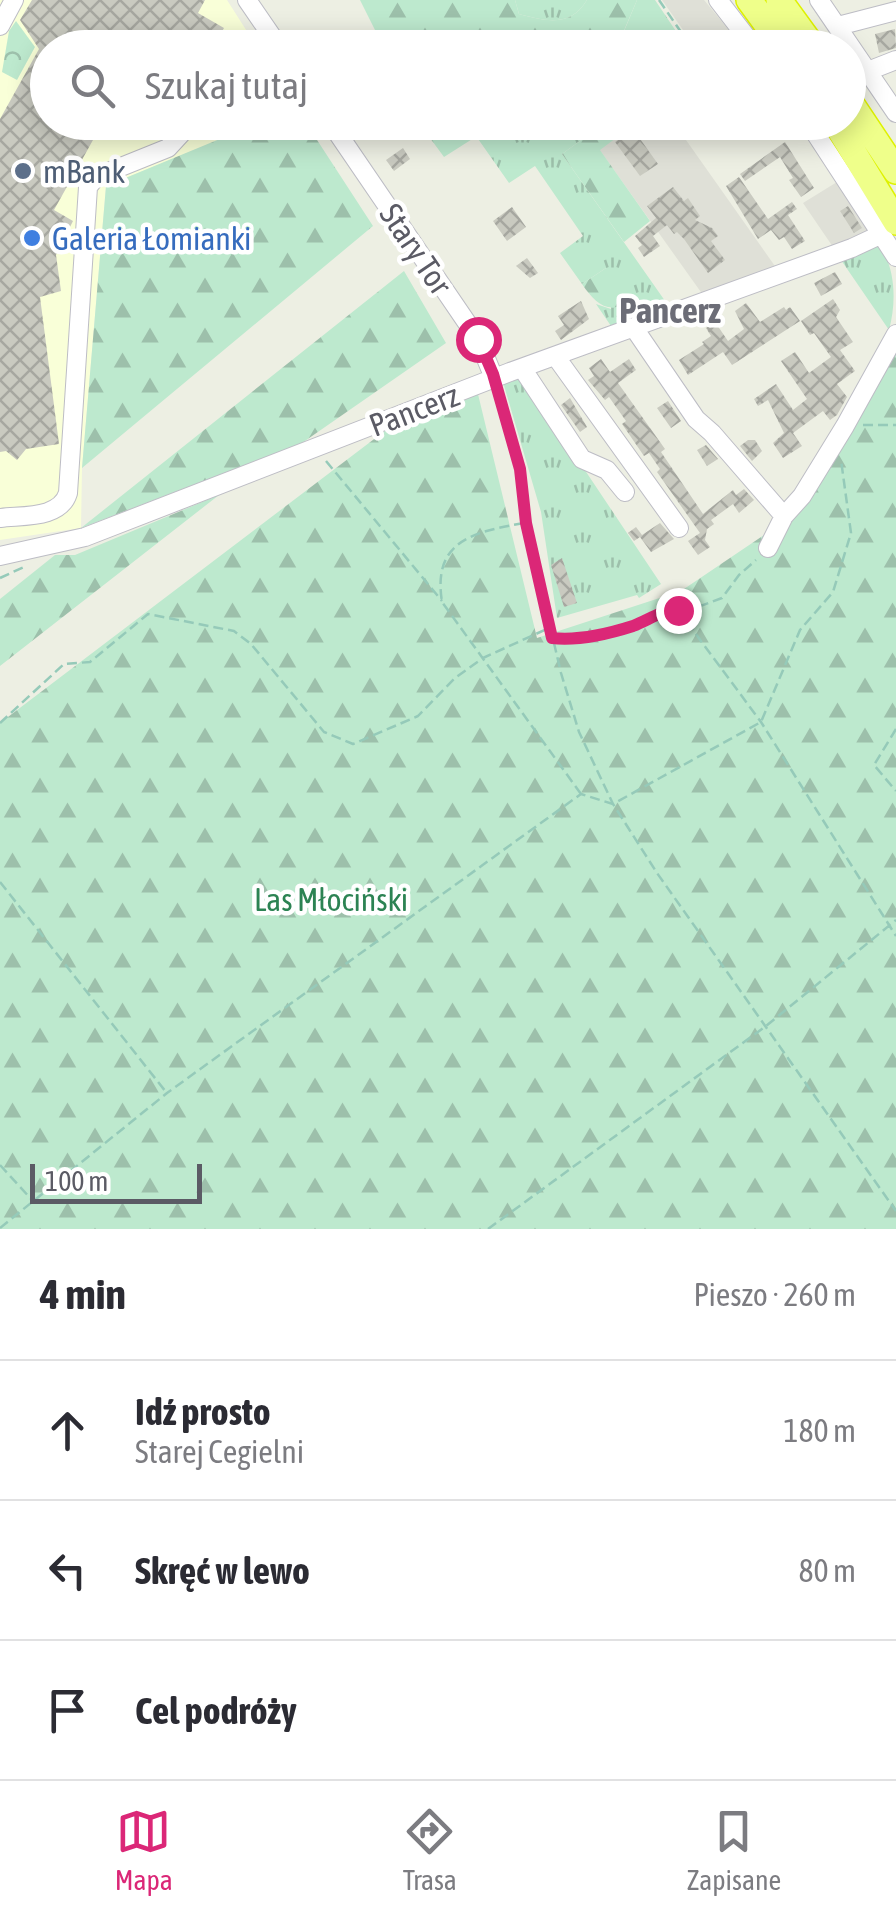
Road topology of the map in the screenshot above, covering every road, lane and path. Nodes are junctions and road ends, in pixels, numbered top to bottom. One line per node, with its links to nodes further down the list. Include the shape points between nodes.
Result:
1 (14, 0): 9 (street)
2 (247, 0): 11 (street)
3 (659, 0): 12 (path)
4 (718, 0): 13 (street)
5 (749, 0): 14 (highway)
6 (779, 0): 15 (highway)
7 (819, 0): 10 (street)
8 (896, 11): 10 (street)
9 (0, 26)
10 (838, 26): 16 (street)
11 (268, 30)
12 (680, 30)
13 (742, 30)
14 (771, 30)
15 (801, 30)
16 (841, 30)
17 (896, 60): 19 (street)
18 (866, 68): 19 (street)
19 (868, 71): 20 (street)
20 (896, 113)
21 (866, 127): 26 (highway)
22 (175, 140): 39 (street, via 88,186 66,502 52,511)
23 (342, 140): 33 (street, Stary Tor, via 478,339)
24 (822, 140): 27 (street)
25 (844, 140): 27 (highway)
26 (896, 172)
27 (889, 228): 28 (street); 29 (street, Pancerz, via 852,248)
28 (896, 256)
29 (634, 328): 31 (street, Pancerz); 38 (street, via 696,420)
30 (896, 334): 35 (street)
31 (556, 356): 32 (street, Pancerz); 41 (street)
32 (522, 368): 33 (street, Pancerz); 37 (street, via 582,458 606,470)
33 (494, 378): 36 (street, Pancerz); 40 (path, via 520,469)
34 (896, 425): 35 (path)
35 (841, 432): 38 (street); 49 (path, via 851,533 833,592 800,630)
36 (316, 448): 43 (street, Pancerz, via 85,537); 44 (path)
37 (625, 492)
38 (784, 516): 42 (street)
39 (0, 518)
40 (526, 523): 44 (path, via 462,540 438,578); 46 (path)
41 (679, 528)
42 (768, 548): 45 (path, via 722,598)
43 (0, 556)
44 (442, 602): 48 (path)
45 (678, 610): 47 (path, via 598,635); 49 (path)
46 (550, 628): 47 (path); 48 (path)
47 (552, 638): 54 (path, via 578,732)
48 (483, 658): 50 (path, via 418,716 354,744 324,732 234,630 148,614 90,662 64,664); 53 (path)
49 (761, 722): 54 (path); 57 (path)
50 (0, 723)
51 (896, 730): 52 (path, via 874,764)
52 (896, 790)
53 (581, 794): 54 (path); 60 (path)
54 (613, 804): 59 (path)
55 (0, 882): 60 (path)
56 (896, 920): 57 (path)
57 (888, 926): 58 (path); 59 (path)
58 (896, 936)
59 (766, 1026): 63 (path); 65 (path)
60 (166, 1093): 62 (path)
61 (0, 1165): 62 (path)
62 (32, 1200): 64 (path)
63 (896, 1211)
64 (0, 1228)
65 (488, 1229)

